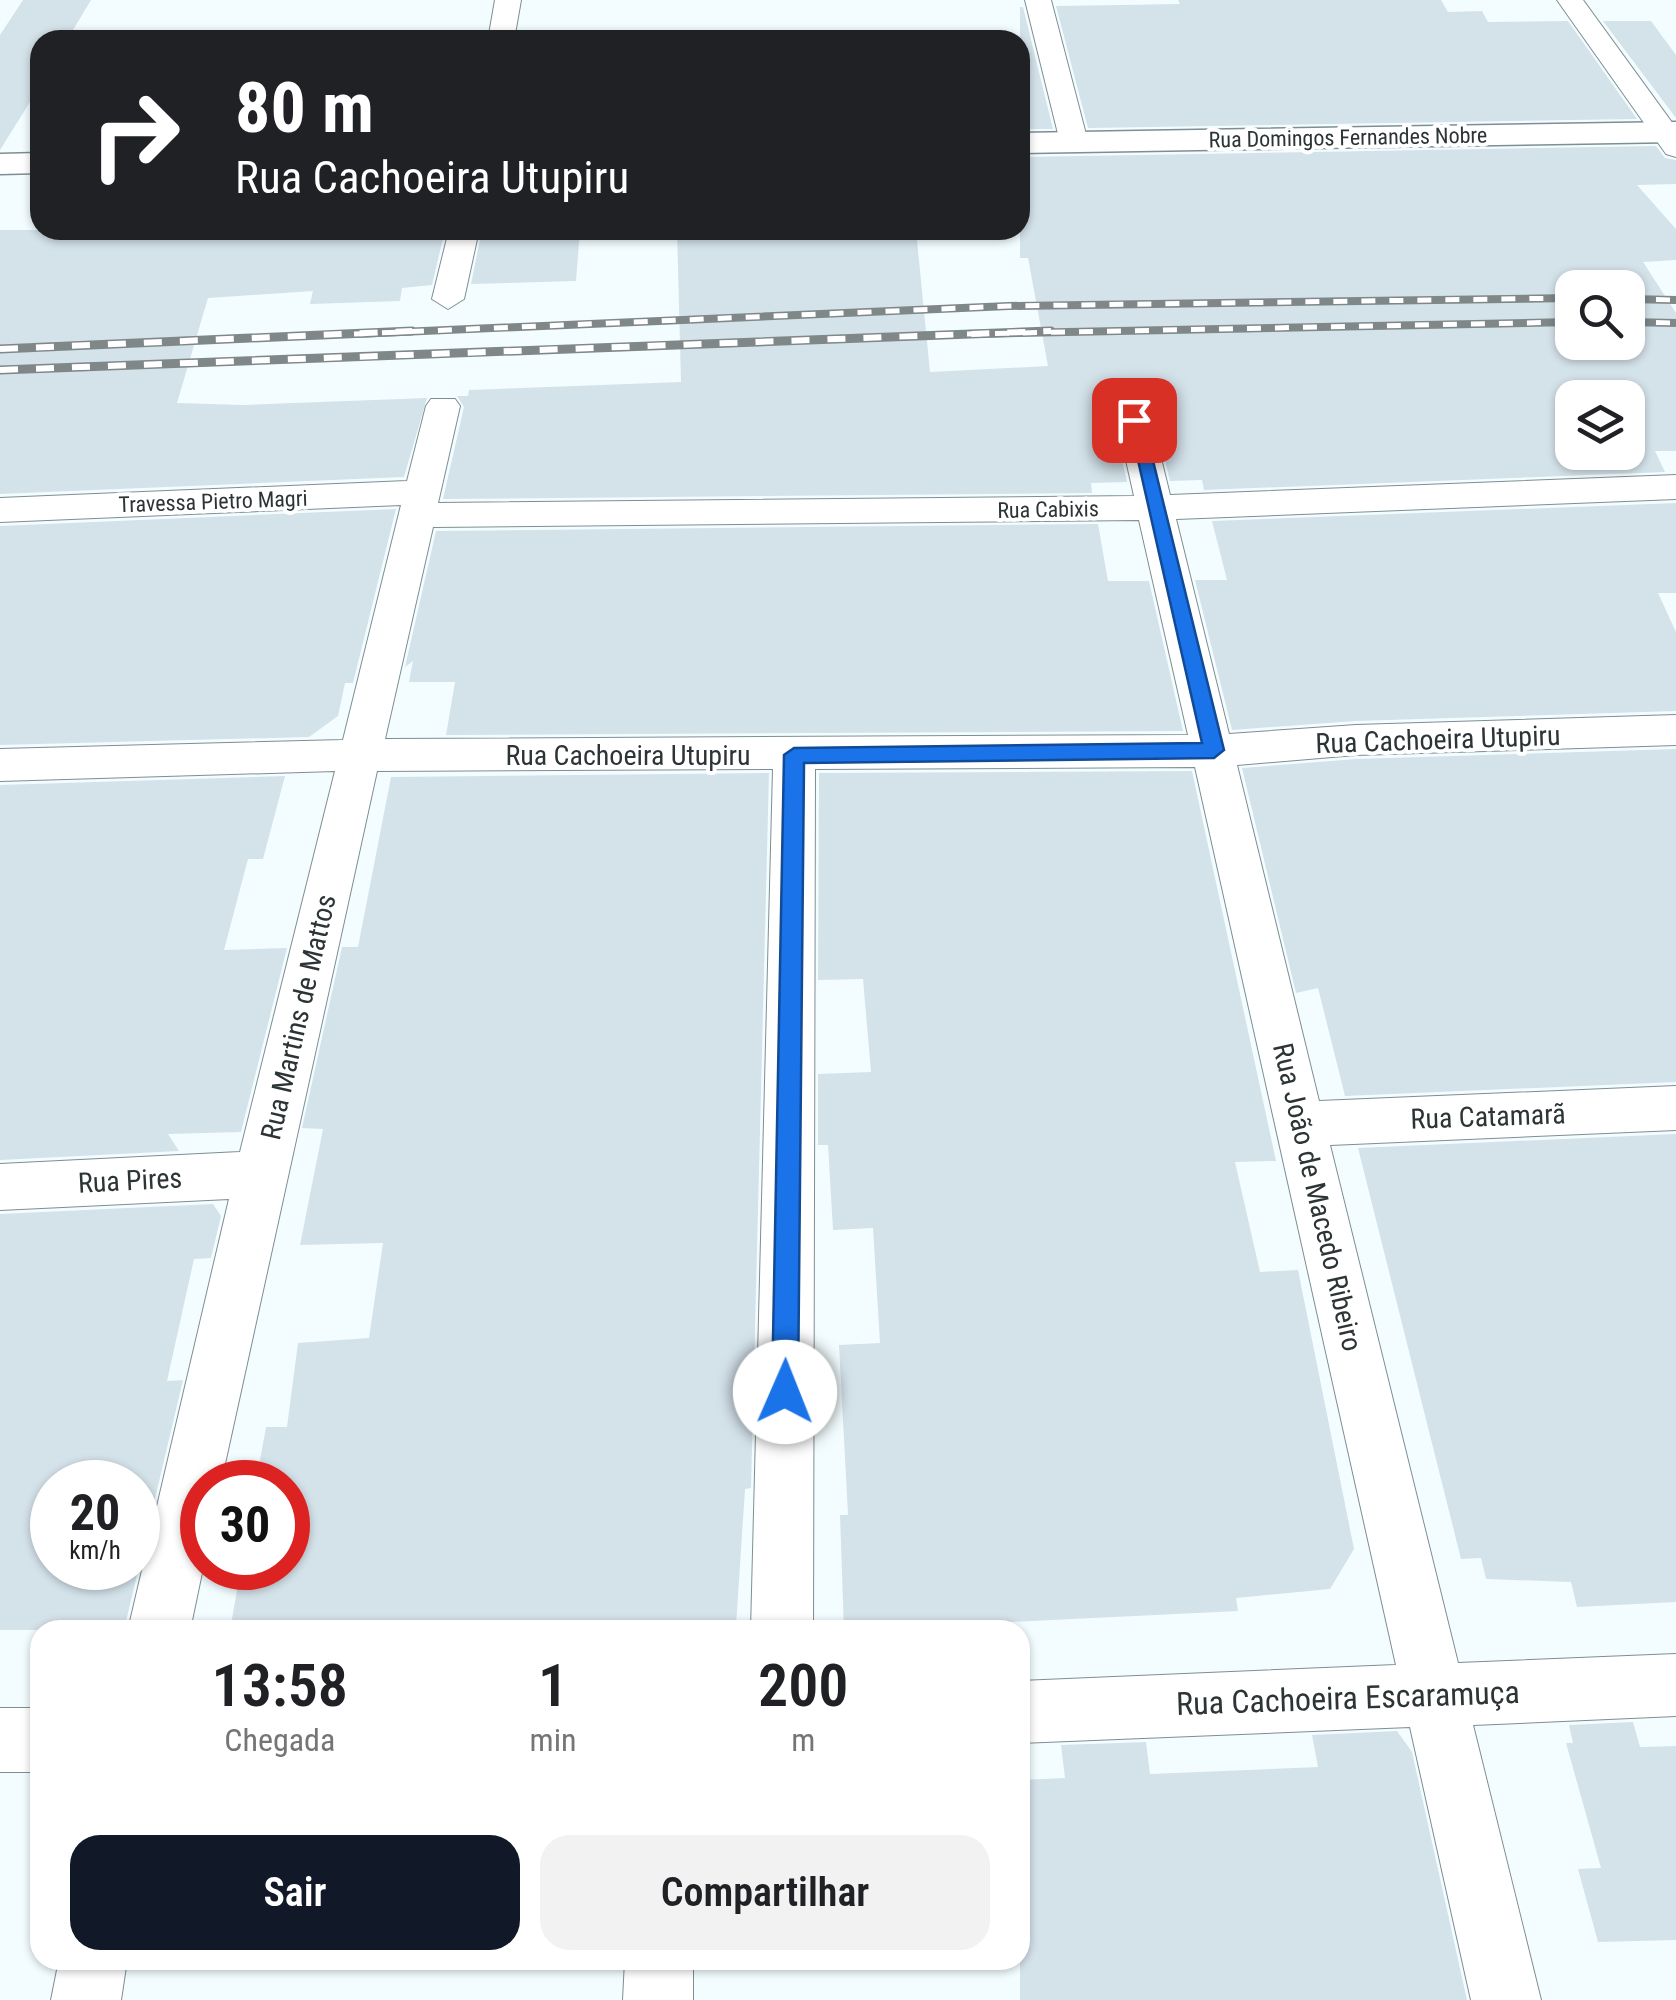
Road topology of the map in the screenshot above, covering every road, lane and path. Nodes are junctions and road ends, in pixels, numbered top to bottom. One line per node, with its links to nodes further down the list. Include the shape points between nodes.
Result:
1 (508, 0): 4 (street)
2 (1038, 0): 6 (street)
3 (1570, 0): 5 (street)
4 (503, 30)
5 (1673, 137): 6 (street, Rua Domingos Fernandes Nobre)
6 (1074, 142): 7 (street, Rua Domingos Fernandes Nobre)
7 (1030, 143)
8 (30, 163): 9 (street)
9 (0, 164)
10 (462, 240): 11 (street)
11 (448, 299)
12 (1128, 394): 16 (street, Rua João de Macedo Ribeiro)
13 (443, 406): 15 (street, Rua Martins de Mattos)
14 (1676, 487): 16 (street, Rua Cabixis)
15 (423, 504): 16 (street, Rua Cabixis); 17 (street, Travessa Pietro Magri); 20 (street, Rua Martins de Mattos)
16 (1155, 508): 19 (street, Rua João de Macedo Ribeiro)
17 (0, 510)
18 (1676, 730): 19 (street, Rua Cachoeira Utupiru)
19 (1214, 750): 21 (street, Rua Cachoeira Utupiru); 24 (street, Rua João de Macedo Ribeiro)
20 (360, 755): 21 (street, Rua Cachoeira Utupiru); 22 (street, Rua Cachoeira Utupiru); 25 (street, Rua Martins de Mattos)
21 (794, 755): 28 (street)
22 (0, 765)
23 (1676, 1108): 24 (street, Rua Catamarã)
24 (1301, 1124): 30 (street, Rua João de Macedo Ribeiro)
25 (260, 1174): 26 (street, Rua Pires); 27 (street, Rua Martins de Mattos)
26 (0, 1187)
27 (161, 1620)
28 (782, 1620)
29 (1676, 1685): 30 (street, Rua Cachoeira Escaramuça)
30 (1433, 1694): 31 (street, Rua Cachoeira Escaramuça); 38 (street, Rua João de Macedo Ribeiro)
31 (1030, 1712)
32 (0, 1740): 33 (street)
33 (30, 1740)
34 (91, 1970): 36 (street)
35 (659, 1970): 37 (street)
36 (86, 2000)
37 (658, 2000)
38 (1506, 2000)

